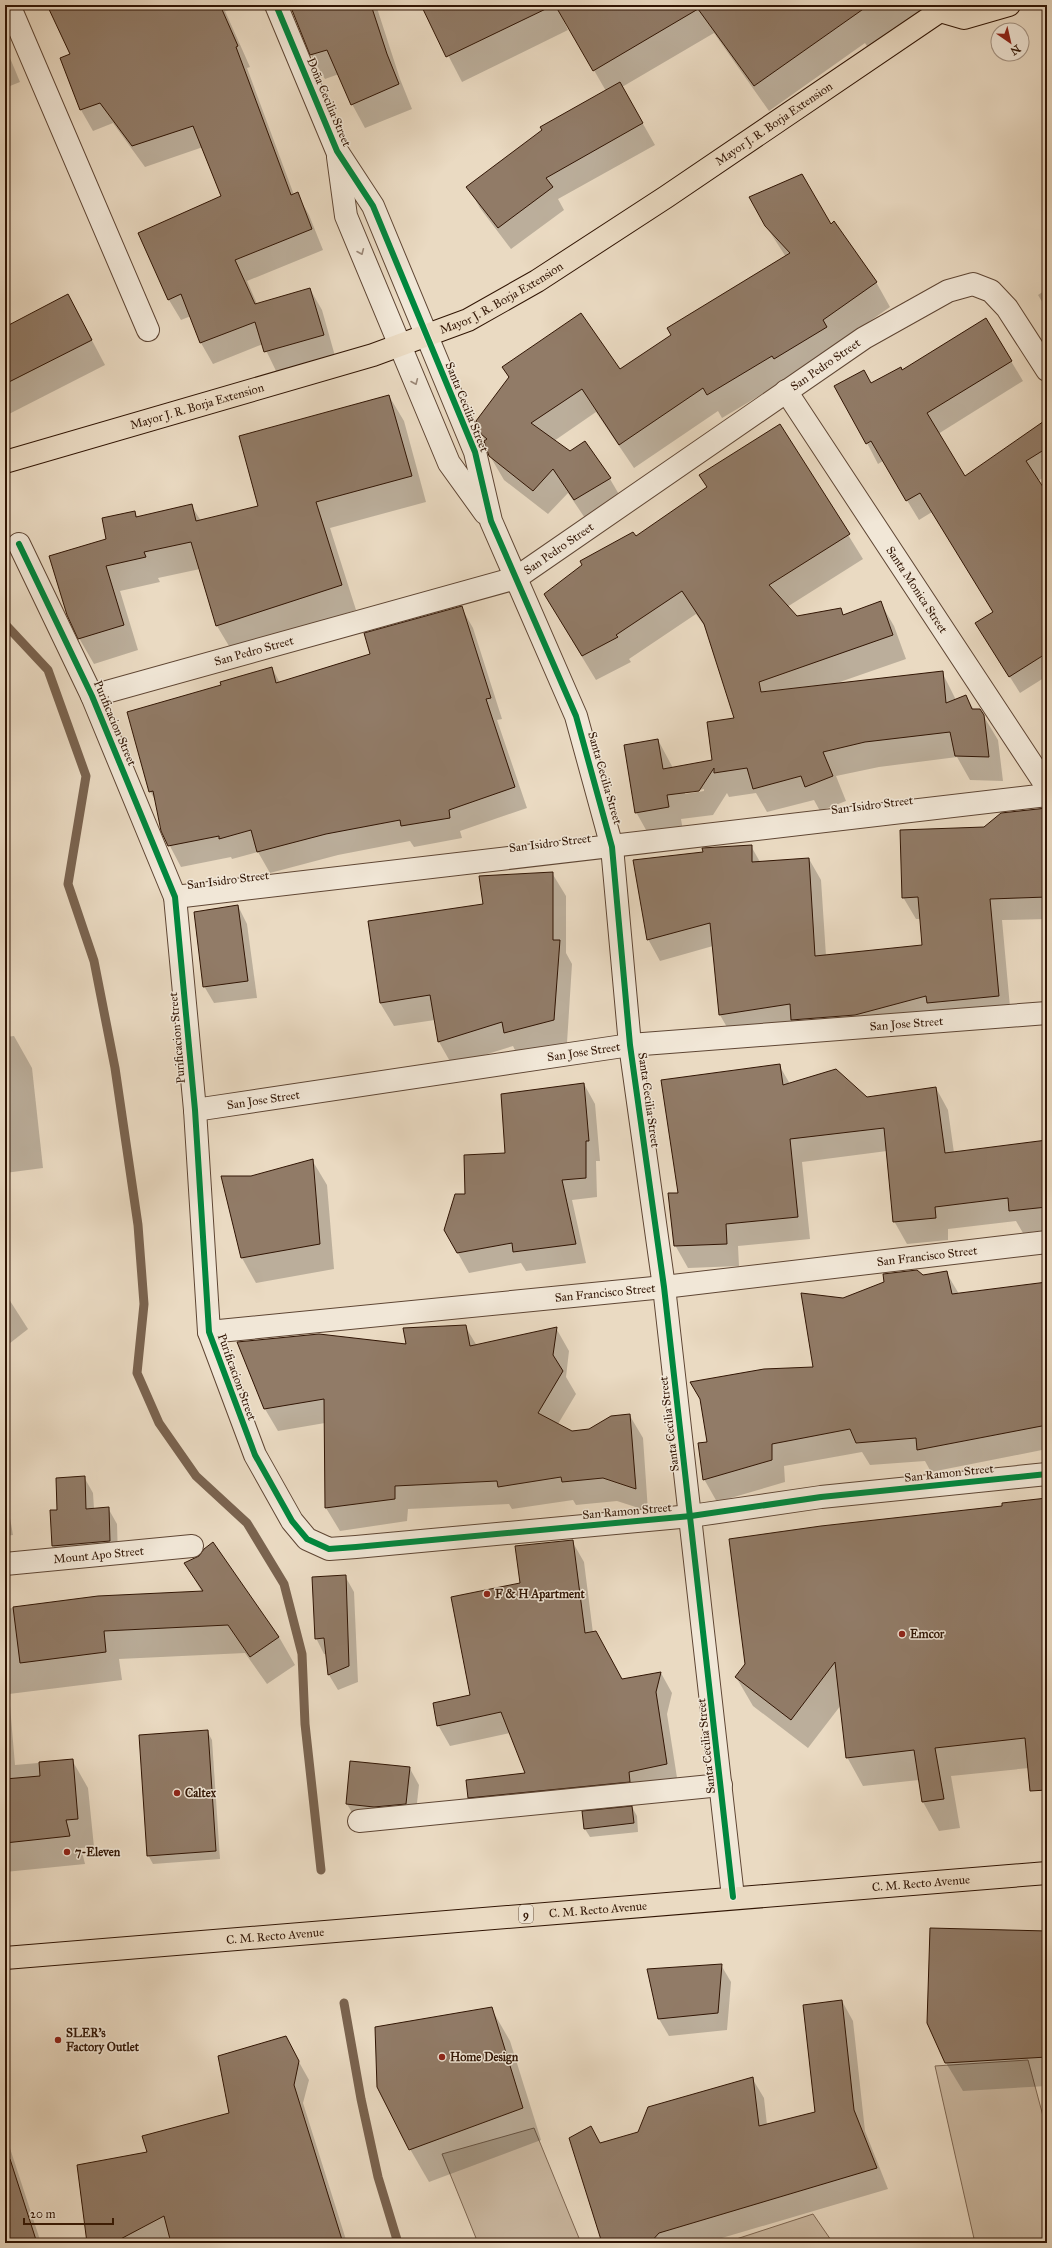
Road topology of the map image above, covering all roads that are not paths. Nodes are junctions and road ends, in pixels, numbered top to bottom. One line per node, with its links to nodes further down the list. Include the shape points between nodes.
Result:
1 (9, 5): 6 (street)
2 (276, 5): 5 (street, Doña Cecilia Street)
3 (1009, 5): 4 (main road, Mayor J. R. Borja Extension)
4 (952, 10): 7 (main road, Mayor J. R. Borja Extension, via 537,281 468,320)
5 (337, 151): 7 (street, Doña Cecilia Street, via 373,206); 8 (street, Doña Cecilia Street, one-way to 8, via 346,216)
6 (148, 330)
7 (427, 336): 8 (main road, Mayor J. R. Borja Extension); 12 (street, Santa Cecilia Street, via 475,452)
8 (400, 346): 11 (main road, Mayor J. R. Borja Extension); 12 (street, Santa Cecilia Street, one-way to 12, via 449,463)
9 (1047, 370): 10 (street, San Pedro Street, via 1007,308 991,291 973,284 948,291 864,338)
10 (786, 391): 14 (street, San Pedro Street); 16 (street, Santa Monica Street)
11 (5, 462)
12 (491, 521): 14 (street, Santa Cecilia Street)
13 (19, 544): 15 (street, Purificacion Street)
14 (516, 578): 15 (street, San Pedro Street); 18 (street, Santa Cecilia Street, via 576,716)
15 (92, 696): 19 (street, Purificacion Street)
16 (1047, 787)
17 (1047, 795): 18 (street, San Isidro Street)
18 (612, 847): 19 (street, San Isidro Street); 21 (street, Santa Cecilia Street)
19 (175, 897): 22 (street, Purificacion Street)
20 (1047, 1012): 21 (street, San Jose Street)
21 (630, 1045): 22 (street, San Jose Street); 24 (street, Santa Cecilia Street)
22 (195, 1110): 25 (street, Purificacion Street)
23 (1047, 1242): 24 (street, San Francisco Street)
24 (664, 1287): 25 (street, San Francisco Street); 27 (street, Santa Cecilia Street)
25 (209, 1332): 28 (street, Purificacion Street, via 255,1456 292,1522)
26 (1047, 1474): 27 (street, San Ramon Street, via 821,1497)
27 (691, 1516): 28 (street, San Ramon Street, via 350,1548 329,1549); 31 (street, Santa Cecilia Street)
28 (306, 1539)
29 (192, 1546): 30 (street, Mount Apo Street)
30 (5, 1564)
31 (721, 1786): 32 (street); 34 (street, Santa Cecilia Street)
32 (358, 1821)
33 (1047, 1873): 34 (main road, C. M. Recto Avenue / 9)
34 (733, 1897): 35 (main road, C. M. Recto Avenue / 9)
35 (5, 1958)

